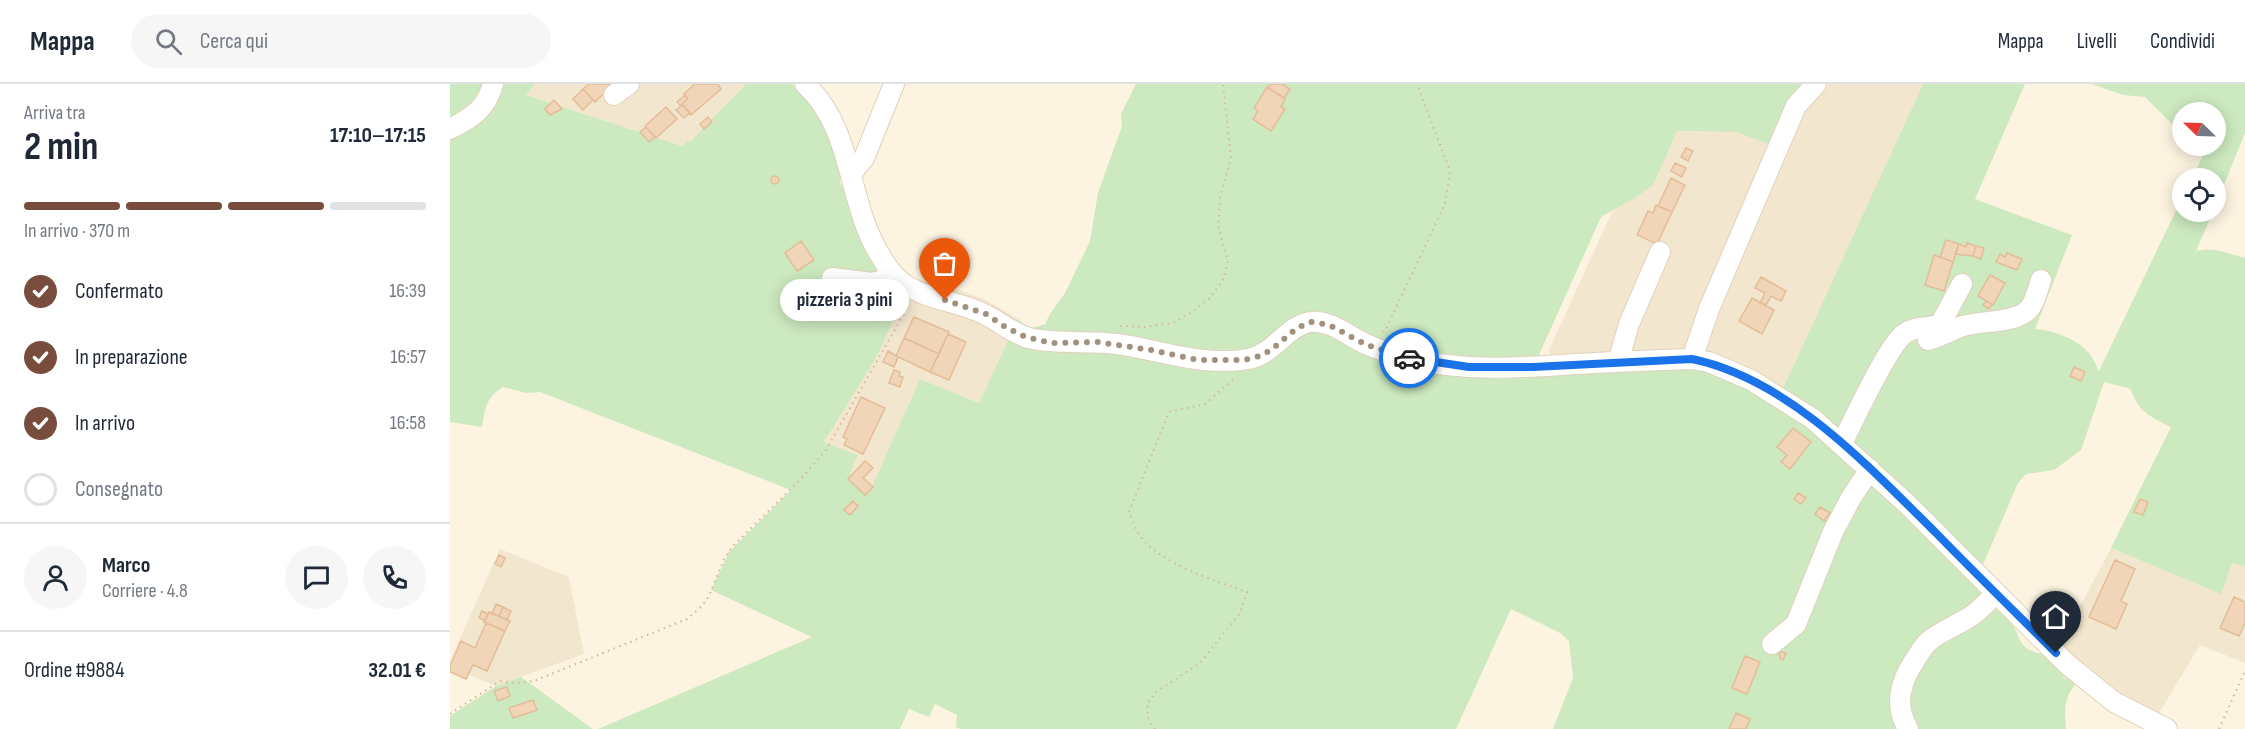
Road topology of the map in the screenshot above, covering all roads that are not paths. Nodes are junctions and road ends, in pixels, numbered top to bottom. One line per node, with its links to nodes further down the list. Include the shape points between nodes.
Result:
1 (493, 84): 5 (street, via 486,104)
2 (805, 84): 6 (street, via 831,117)
3 (894, 84): 6 (street, via 864,158)
4 (1816, 84): 13 (street, via 1796,106 1709,309)
5 (450, 129)
6 (851, 174): 8 (street, via 874,245)
7 (1660, 252): 14 (street, via 1629,324)
8 (896, 277): 9 (street, via 872,283); 14 (street, via 917,291 986,314 1026,337 1052,343 1097,342 1198,360 1244,360 1271,350 1297,328 1311,322 1329,325 1367,345 1412,359 1469,367)
9 (832, 278)
10 (2041, 279): 12 (street, via 2028,311 1962,326 1946,335 1907,343)
11 (1962, 284): 12 (street, via 1940,325 1904,334)
12 (1891, 351): 15 (street)
13 (1692, 359): 14 (street); 15 (street, via 1751,380 1795,406)
14 (1618, 362)
15 (1842, 443): 16 (street)
16 (1870, 469): 17 (street); 18 (street, via 1833,532 1796,624)
17 (1996, 593): 19 (street, via 1970,617 1926,644 1907,671 1899,704); 20 (street, via 2087,681 2114,702)
18 (1772, 644)
19 (1908, 729)
20 (2166, 729)

